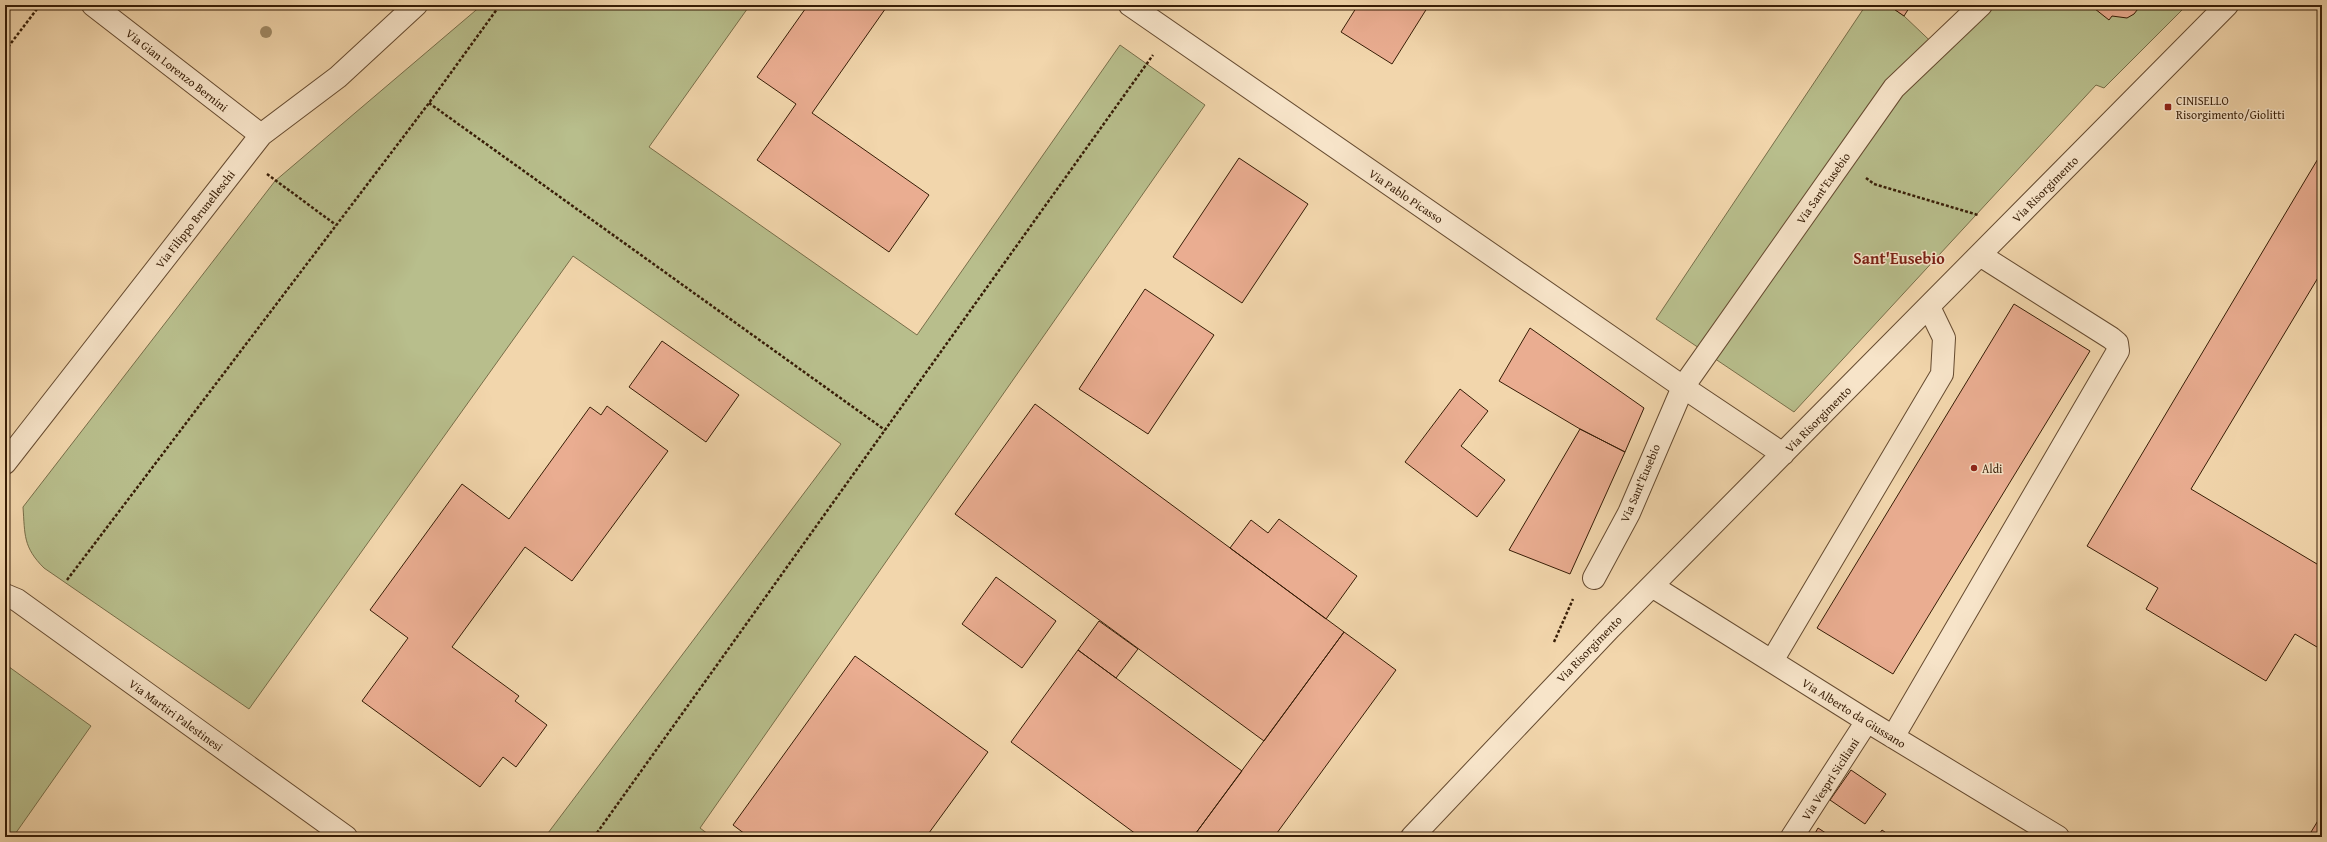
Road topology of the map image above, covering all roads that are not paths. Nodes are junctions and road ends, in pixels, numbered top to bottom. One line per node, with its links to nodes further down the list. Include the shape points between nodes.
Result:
1 (93, 5): 6 (street, Via Gian Lorenzo Bernini)
2 (416, 5): 6 (street, Via Filippo Brunelleschi, via 338,77)
3 (1130, 5): 9 (street, Via Pablo Picasso)
4 (1981, 5): 9 (street, Via Sant'Eusebio, via 1894,88)
5 (2227, 5): 7 (street, Via Risorgimento)
6 (261, 135): 11 (street, Via Filippo Brunelleschi)
7 (1980, 255): 8 (street, Via Risorgimento); 17 (street, via 2111,338 2117,343 2118,351)
8 (1929, 307): 10 (street, Via Risorgimento); 15 (street, via 1944,338 1942,374)
9 (1682, 387): 10 (street); 12 (street, Via Sant'Eusebio, via 1629,513)
10 (1784, 454): 13 (street, Via Risorgimento)
11 (5, 463)
12 (1594, 578)
13 (1652, 586): 15 (street, Via Alberto da Giussano); 18 (street, Via Risorgimento, via 1533,707)
14 (5, 595): 19 (street, Via Martiri Palestinesi, via 24,605)
15 (1772, 661): 16 (street, Via Alberto da Giussano)
16 (1867, 721): 17 (street, Via Alberto da Giussano); 20 (street, Via Vespri Siciliani)
17 (1893, 737): 21 (street, Via Alberto da Giussano)
18 (1421, 834)
19 (346, 837)
20 (1792, 837)
21 (2058, 837)

